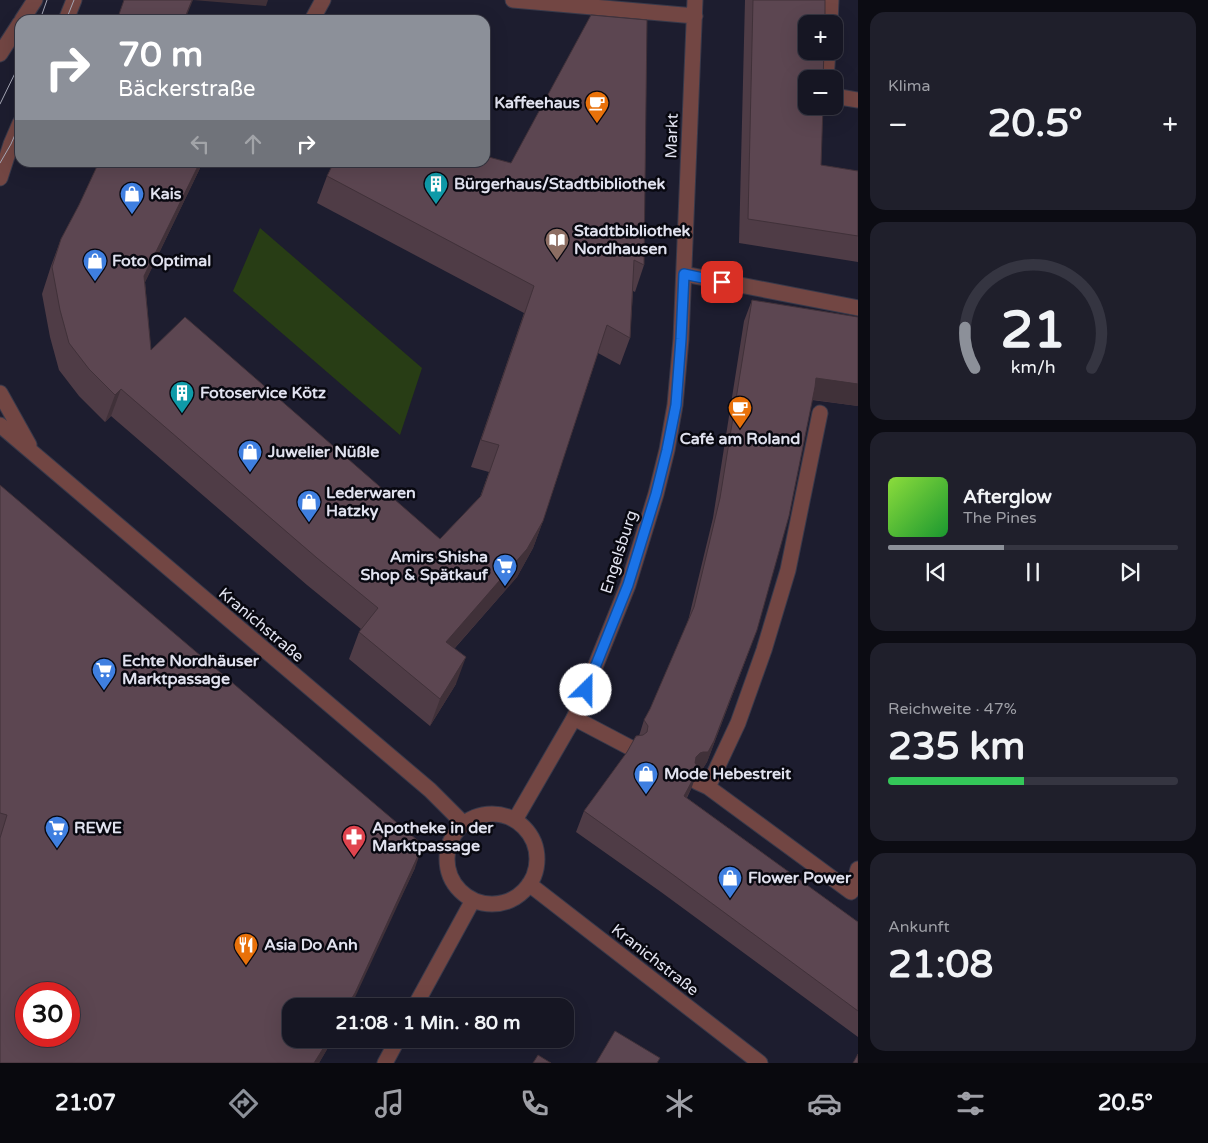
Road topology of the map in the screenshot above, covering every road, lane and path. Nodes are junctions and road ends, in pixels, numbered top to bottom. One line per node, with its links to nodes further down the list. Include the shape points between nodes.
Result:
1 (35, 0): 7 (street)
2 (74, 0): 8 (street)
3 (323, 0): 9 (street)
4 (513, 0): 11 (street)
5 (695, 0): 11 (street, Markt)
6 (831, 0): 10 (street)
7 (25, 15)
8 (68, 15)
9 (315, 15)
10 (830, 15)
11 (695, 16): 18 (street, Markt)
12 (15, 31): 13 (street)
13 (0, 54)
14 (843, 98): 15 (street)
15 (858, 100)
16 (15, 135): 17 (street)
17 (0, 178)
18 (684, 274): 19 (street); 24 (street, Engelsburg, via 676,405 667,450 628,585)
19 (858, 308)
20 (0, 393): 23 (street, Kranichstraße)
21 (820, 413): 28 (street, via 788,570 769,632 738,724 702,785 851,892)
22 (0, 425): 23 (street, Kranichstraße)
23 (34, 455): 27 (street, Kranichstraße, via 430,790)
24 (574, 718): 25 (street); 26 (street, Engelsburg)
25 (632, 748)
26 (515, 820): 27 (street, via 502,814 488,814 475,816); 29 (street, via 533,839 537,854 536,870)
27 (463, 823): 30 (street, via 448,848 447,863 451,878 460,891)
28 (858, 869)
29 (529, 884): 30 (street, via 518,896 504,903 488,904); 34 (street, Kranichstraße)
30 (473, 900): 31 (street)
31 (419, 998)
32 (393, 1048): 33 (street)
33 (384, 1063)
34 (760, 1063)

